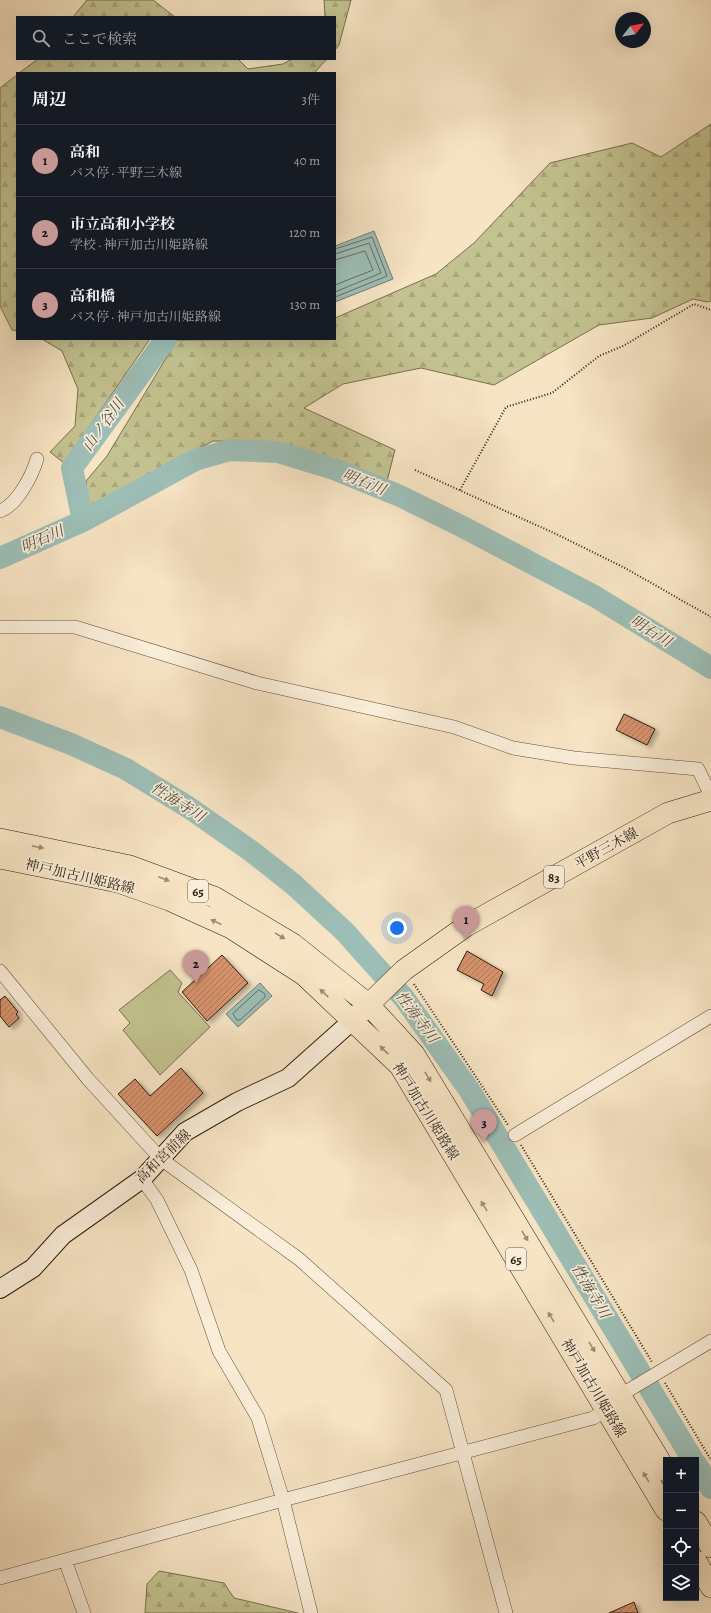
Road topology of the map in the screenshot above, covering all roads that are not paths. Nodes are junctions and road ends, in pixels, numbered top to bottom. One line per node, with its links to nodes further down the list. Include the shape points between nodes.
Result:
1 (37, 459): 2 (street, via 30,477 19,494)
2 (0, 512)
3 (0, 627): 4 (street, via 76,627 257,683 454,727 513,748 574,758 698,769)
4 (711, 796)
5 (711, 800): 9 (main road, 平野三木線 / 83, via 668,813 466,926 404,970)
6 (0, 840): 9 (main road, 神戸加古川姫路線 / 65, one-way to 9, via 130,866 214,897 293,944)
7 (0, 858): 11 (main road, 神戸加古川姫路線 / 65, one-way to 7, via 304,974 224,925 169,900 118,882)
8 (0, 971): 13 (street, via 88,1079)
9 (375, 998): 11 (main road, 平野三木線 / 83); 17 (main road, 神戸加古川姫路線 / 65, one-way to 17, via 414,1054)
10 (711, 1016): 12 (street)
11 (353, 1020): 13 (street, 高和宮前線, via 288,1078 237,1102 185,1132); 17 (main road, 神戸加古川姫路線 / 65, one-way to 11, via 400,1066)
12 (515, 1135)
13 (161, 1159): 14 (street, 高和宮前線); 18 (street, via 299,1259 438,1381 446,1390)
14 (142, 1179): 15 (street, 高和宮前線, via 63,1235 33,1268); 20 (street, via 157,1200 191,1270 219,1351 258,1418)
15 (0, 1289)
16 (711, 1341): 17 (street, via 658,1372)
17 (619, 1400): 18 (street, via 593,1418); 19 (main road, 神戸加古川姫路線 / 65); 21 (main road, 神戸加古川姫路線 / 65, one-way to 17)
18 (462, 1452): 20 (street); 30 (street)
19 (663, 1467)
20 (283, 1500): 24 (street); 29 (street)
21 (663, 1503)
22 (699, 1527): 23 (main road)
23 (711, 1547)
24 (65, 1560): 26 (street); 28 (street)
25 (698, 1565): 27 (main road)
26 (0, 1578)
27 (711, 1587)
28 (84, 1613)
29 (312, 1613)
30 (506, 1613)

